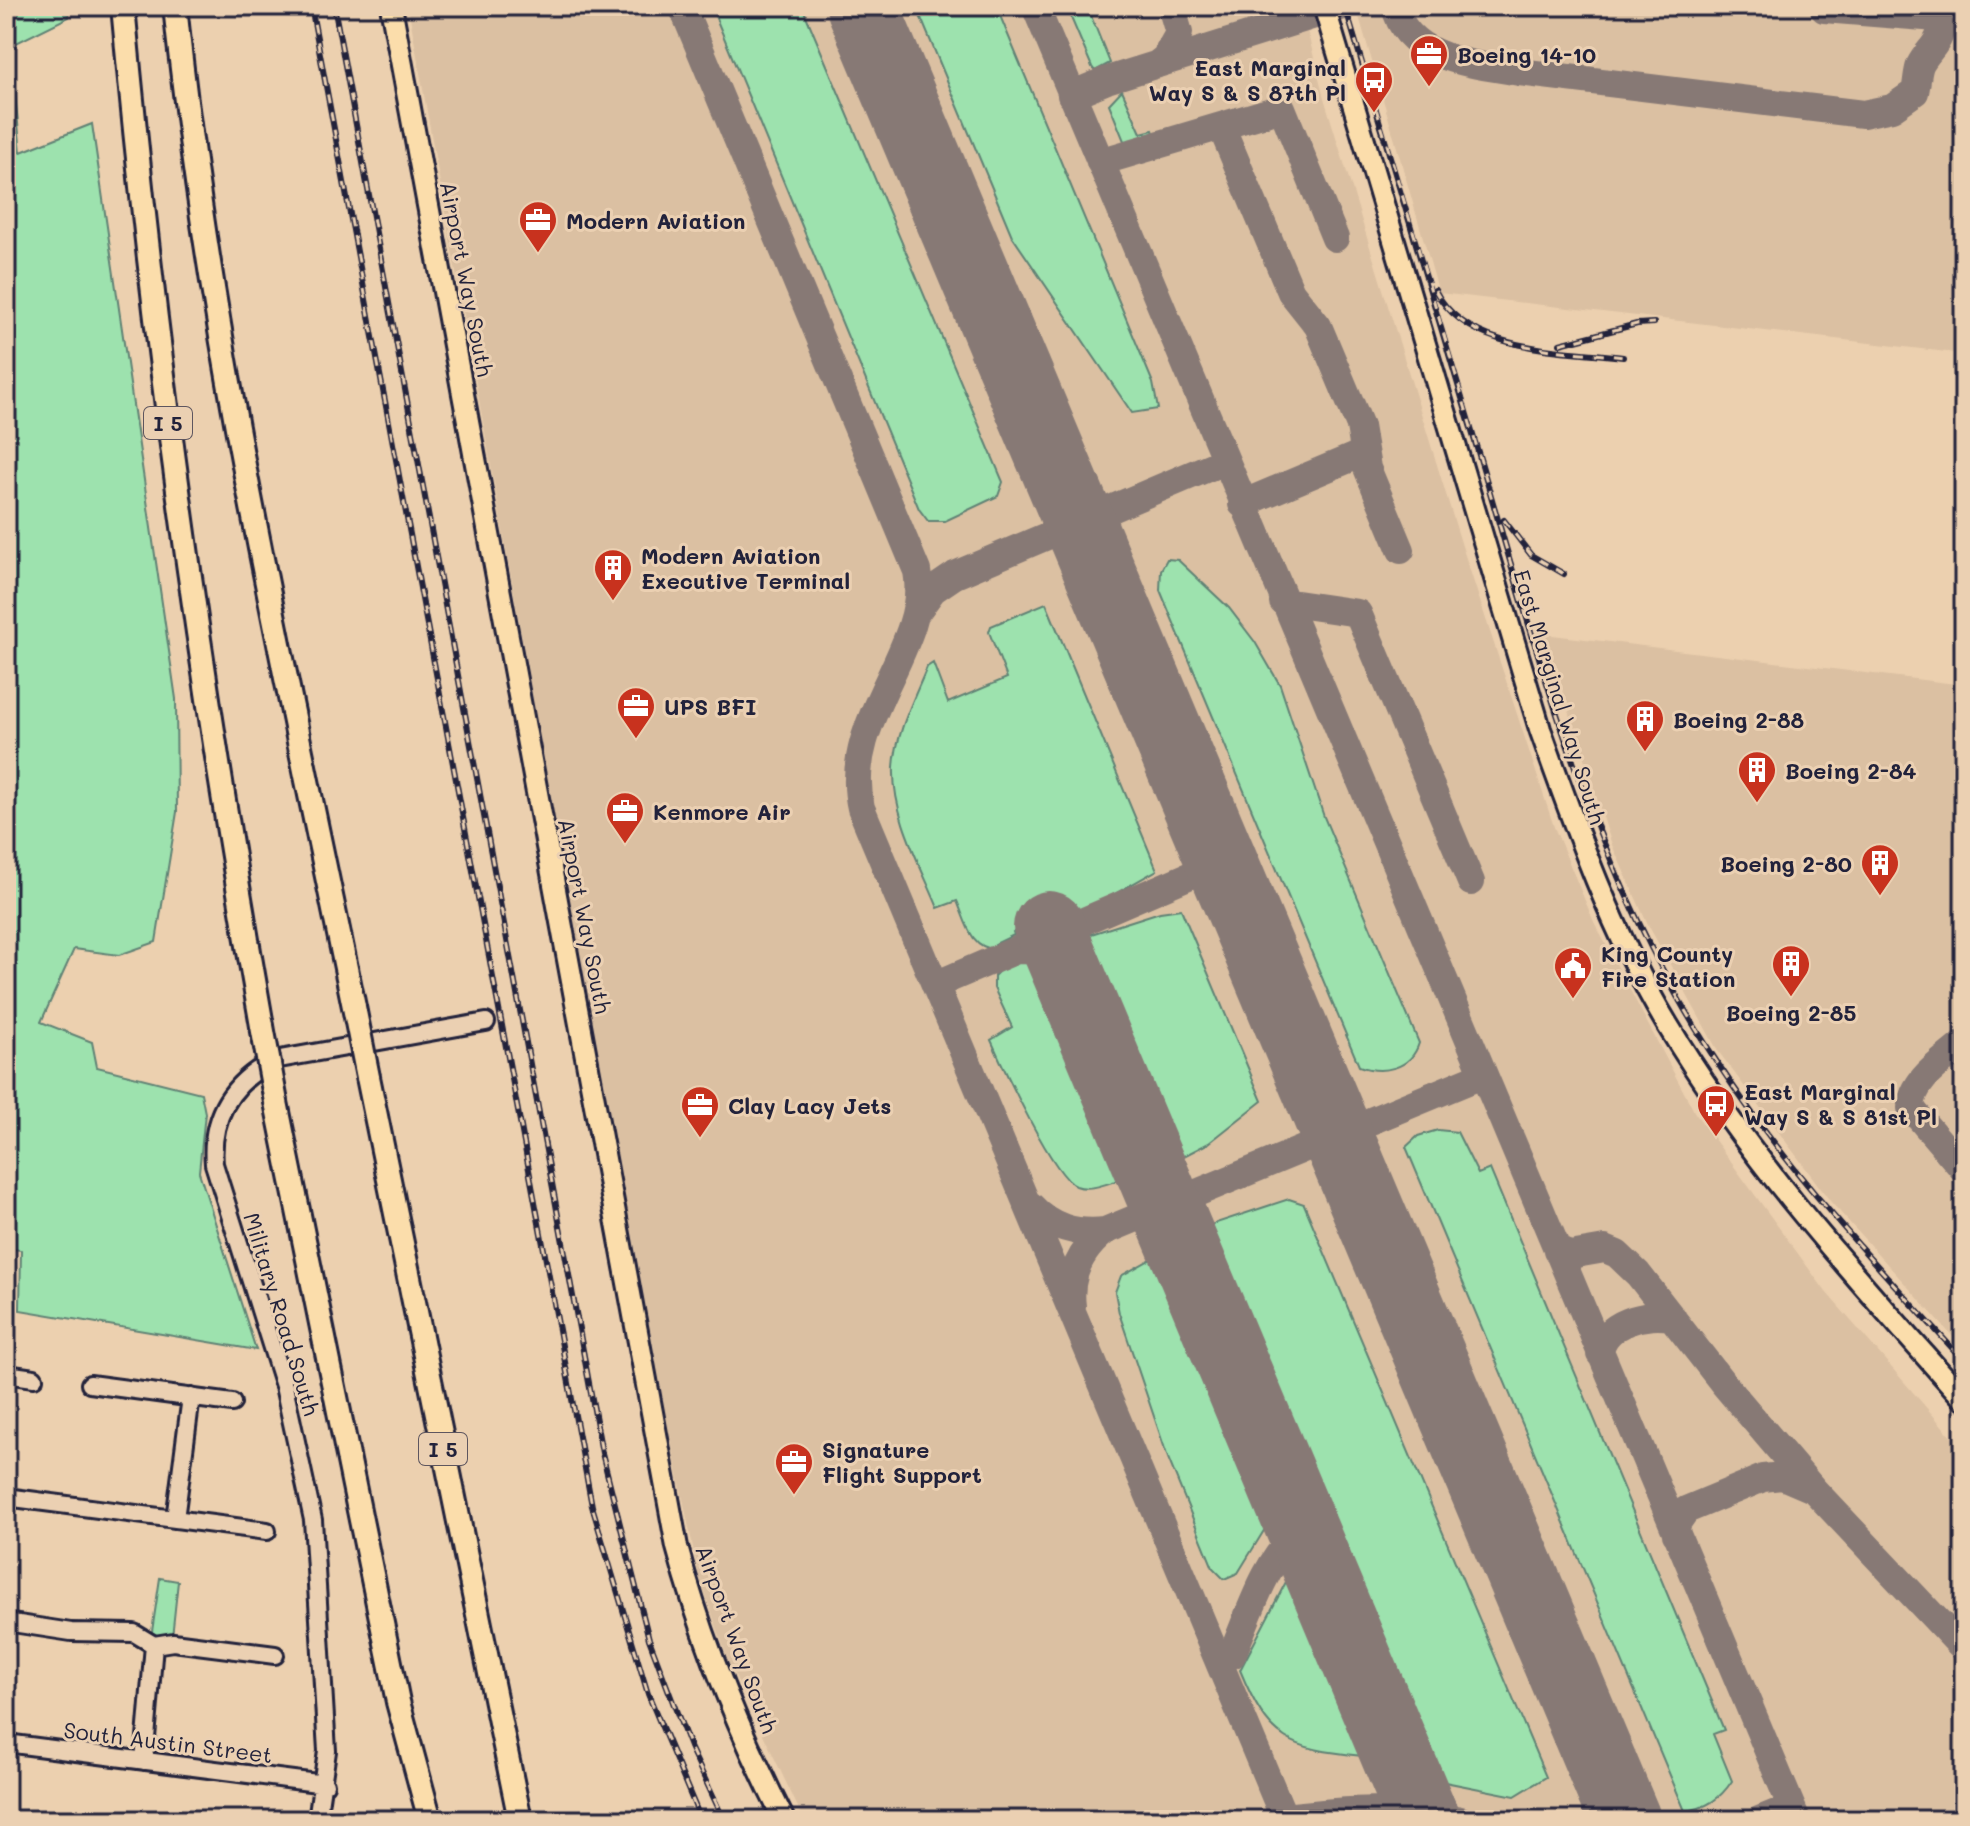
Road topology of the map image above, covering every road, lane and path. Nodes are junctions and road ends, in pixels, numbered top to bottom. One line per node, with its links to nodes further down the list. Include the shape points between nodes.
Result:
1 (123, 6): 22 (highway, I 5, bridge, via 175,477 221,793 276,1102 398,1702)
2 (175, 6): 23 (highway, I 5, bridge, via 223,353)
3 (391, 6): 24 (main road, Airport Way South, via 677,1547 742,1730)
4 (1324, 6): 10 (main road, East Marginal Way South, via 1540,729 1622,937 1666,1022 1752,1151)
5 (486, 1022): 20 (street, Military Road South, via 274,1060 233,1090 214,1135 214,1164 284,1386 305,1474 318,1574)
6 (6, 1374): 7 (street)
7 (34, 1378)
8 (90, 1384): 9 (street)
9 (191, 1397): 11 (street); 13 (street)
10 (1964, 1399)
11 (232, 1403)
12 (6, 1497): 13 (street)
13 (175, 1519): 14 (street)
14 (267, 1531)
15 (6, 1622): 16 (street, via 71,1632 134,1633)
16 (154, 1645): 17 (street, via 173,1642); 19 (street)
17 (275, 1655)
18 (6, 1743): 19 (street, South Austin Street)
19 (144, 1761): 20 (street, South Austin Street)
20 (325, 1784): 21 (street, Military Road South)
21 (317, 1820)
22 (430, 1820)
23 (520, 1820)
24 (784, 1820)

